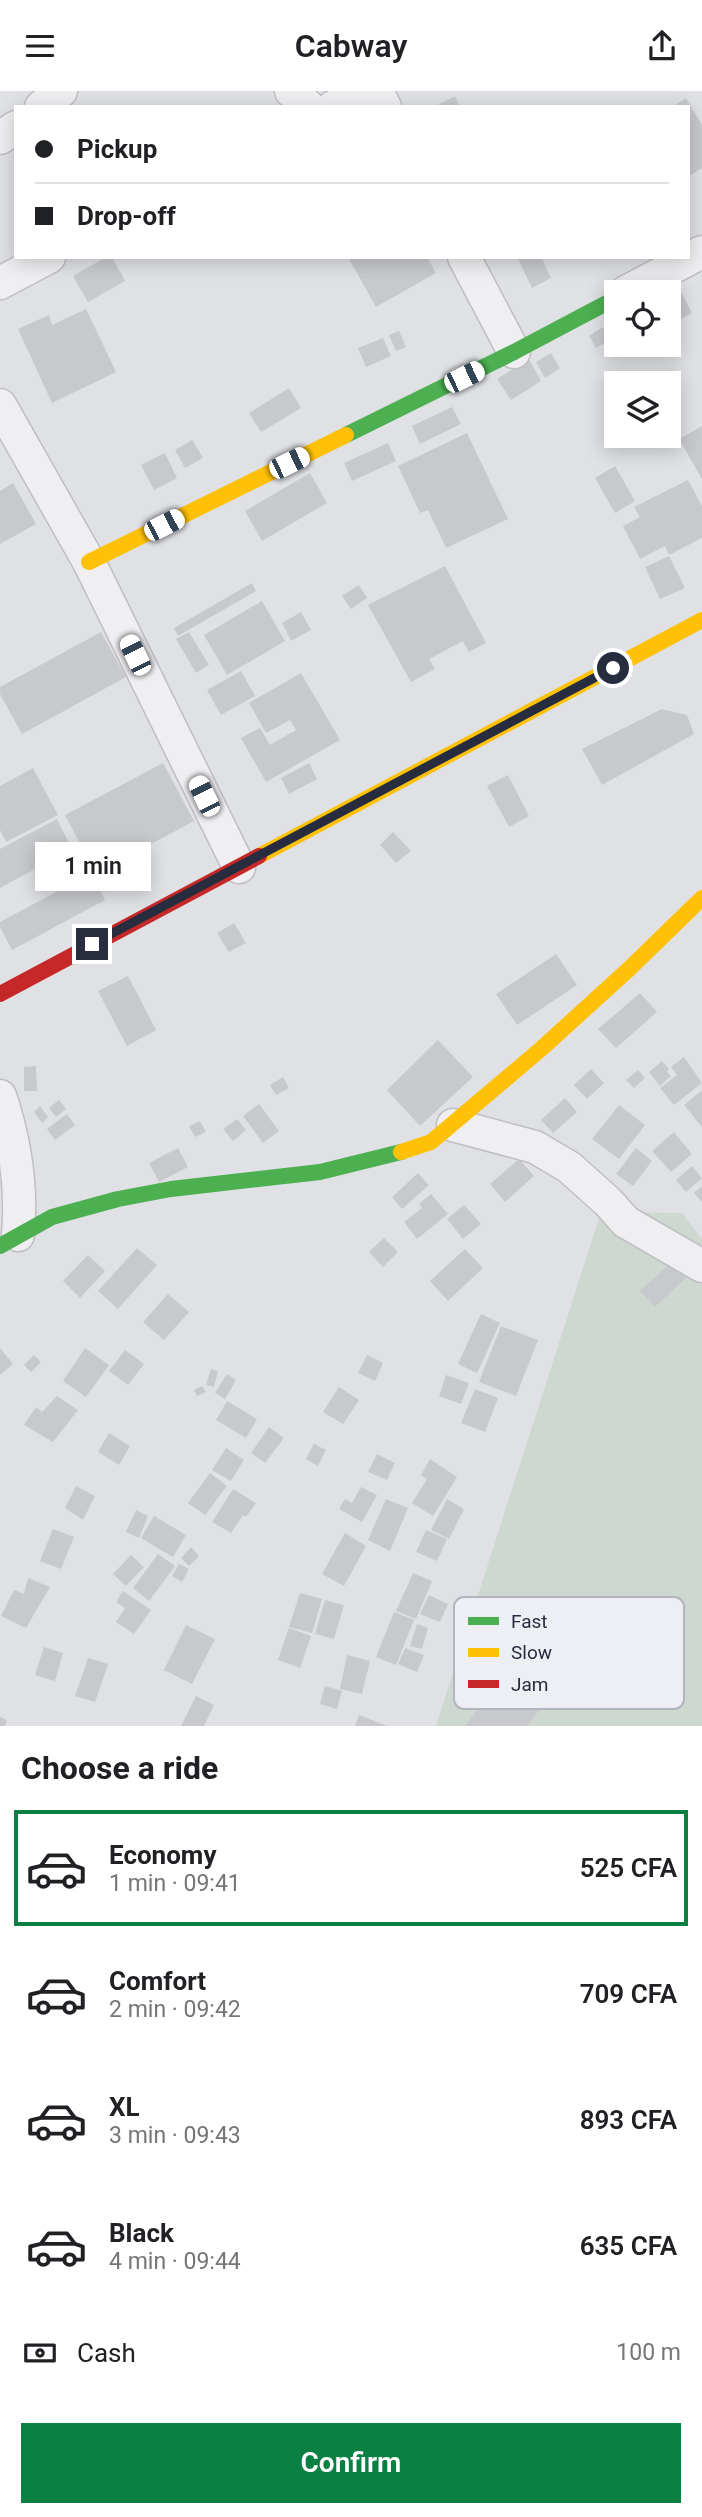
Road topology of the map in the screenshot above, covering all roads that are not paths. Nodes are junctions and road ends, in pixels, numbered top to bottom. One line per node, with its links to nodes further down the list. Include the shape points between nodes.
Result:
1 (61, 91): 4 (street)
2 (291, 91): 5 (street)
3 (362, 91): 6 (street)
4 (44, 105)
5 (307, 105)
6 (337, 105)
7 (45, 259): 11 (street)
8 (465, 259): 13 (street)
9 (689, 259): 10 (street)
10 (649, 280)
11 (0, 283)
12 (604, 304): 13 (street)
13 (514, 352): 15 (street)
14 (0, 405): 15 (street)
15 (89, 562): 17 (street)
16 (702, 620): 17 (street)
17 (239, 867): 19 (street)
18 (702, 898): 21 (street, via 600,996)
19 (0, 994)
20 (0, 1096): 22 (street, via 21,1202)
21 (453, 1125): 22 (street, via 420,1147 320,1172 118,1199 52,1217); 23 (street, via 535,1147 569,1167 626,1222)
22 (9, 1240)
23 (702, 1266)

